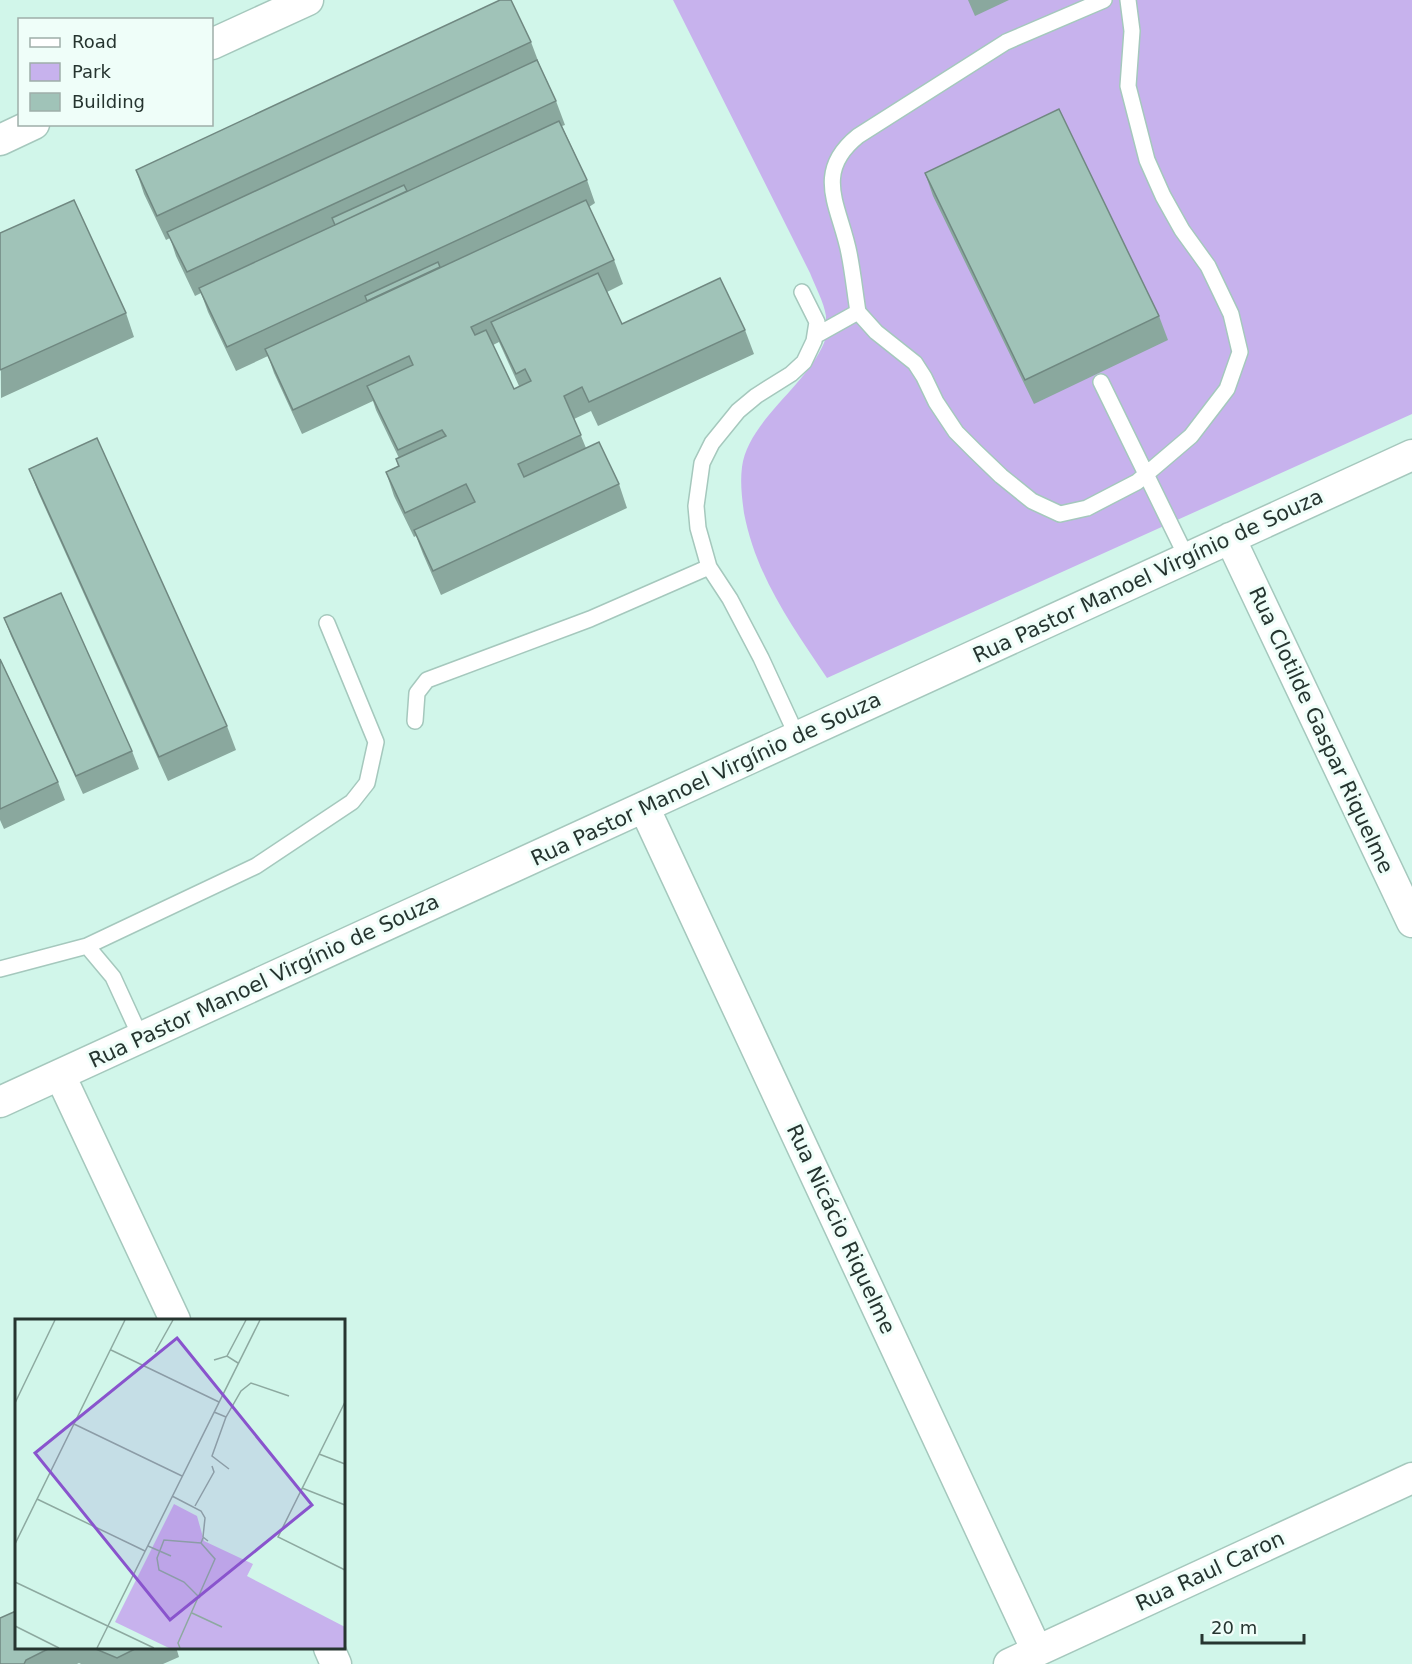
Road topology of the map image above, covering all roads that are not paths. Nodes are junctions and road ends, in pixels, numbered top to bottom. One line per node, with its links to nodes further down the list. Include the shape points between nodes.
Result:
1 (308, 0): 4 (street)
2 (1104, 0): 8 (lane, via 1006,42 845,146 831,182 849,252)
3 (1128, 0): 12 (lane, via 1132,31 1128,86 1147,160 1182,230 1208,266 1231,314 1240,352 1227,388 1191,436)
4 (213, 44)
5 (30, 126): 6 (street)
6 (0, 140)
7 (802, 292): 9 (lane, via 817,322)
8 (858, 312): 9 (lane); 12 (lane, via 915,363 956,432 1032,501 1060,514 1087,508)
9 (815, 336): 15 (lane, via 804,363 738,411 702,462 696,506)
10 (1101, 382): 12 (lane)
11 (1412, 454): 13 (street, Rua Pastor Manoel Virgínio de Souza)
12 (1147, 474): 14 (lane)
13 (1230, 538): 14 (street, Rua Pastor Manoel Virgínio de Souza); 20 (street, Rua Clotilde Gaspar Riquelme)
14 (1187, 558): 18 (street, Rua Pastor Manoel Virgínio de Souza)
15 (710, 567): 17 (lane, via 590,619 428,680 417,693); 18 (lane, via 751,638)
16 (327, 623): 21 (lane, via 376,742 367,783 352,802 256,866)
17 (415, 721)
18 (797, 736): 19 (street, Rua Pastor Manoel Virgínio de Souza)
19 (644, 807): 23 (street, Rua Pastor Manoel Virgínio de Souza); 29 (street, Rua Nicácio Riquelme)
20 (1412, 922)
21 (87, 946): 22 (lane); 23 (lane, via 113,977)
22 (0, 969)
23 (141, 1038): 24 (street, Rua Pastor Manoel Virgínio de Souza)
24 (60, 1075): 25 (street, Rua Pastor Manoel Virgínio de Souza); 26 (street)
25 (0, 1102)
26 (175, 1319)
27 (1412, 1478): 29 (street, Rua Raul Caron)
28 (329, 1649): 30 (street)
29 (1037, 1651): 31 (street, Rua Raul Caron)
30 (336, 1664)
31 (1009, 1664)

